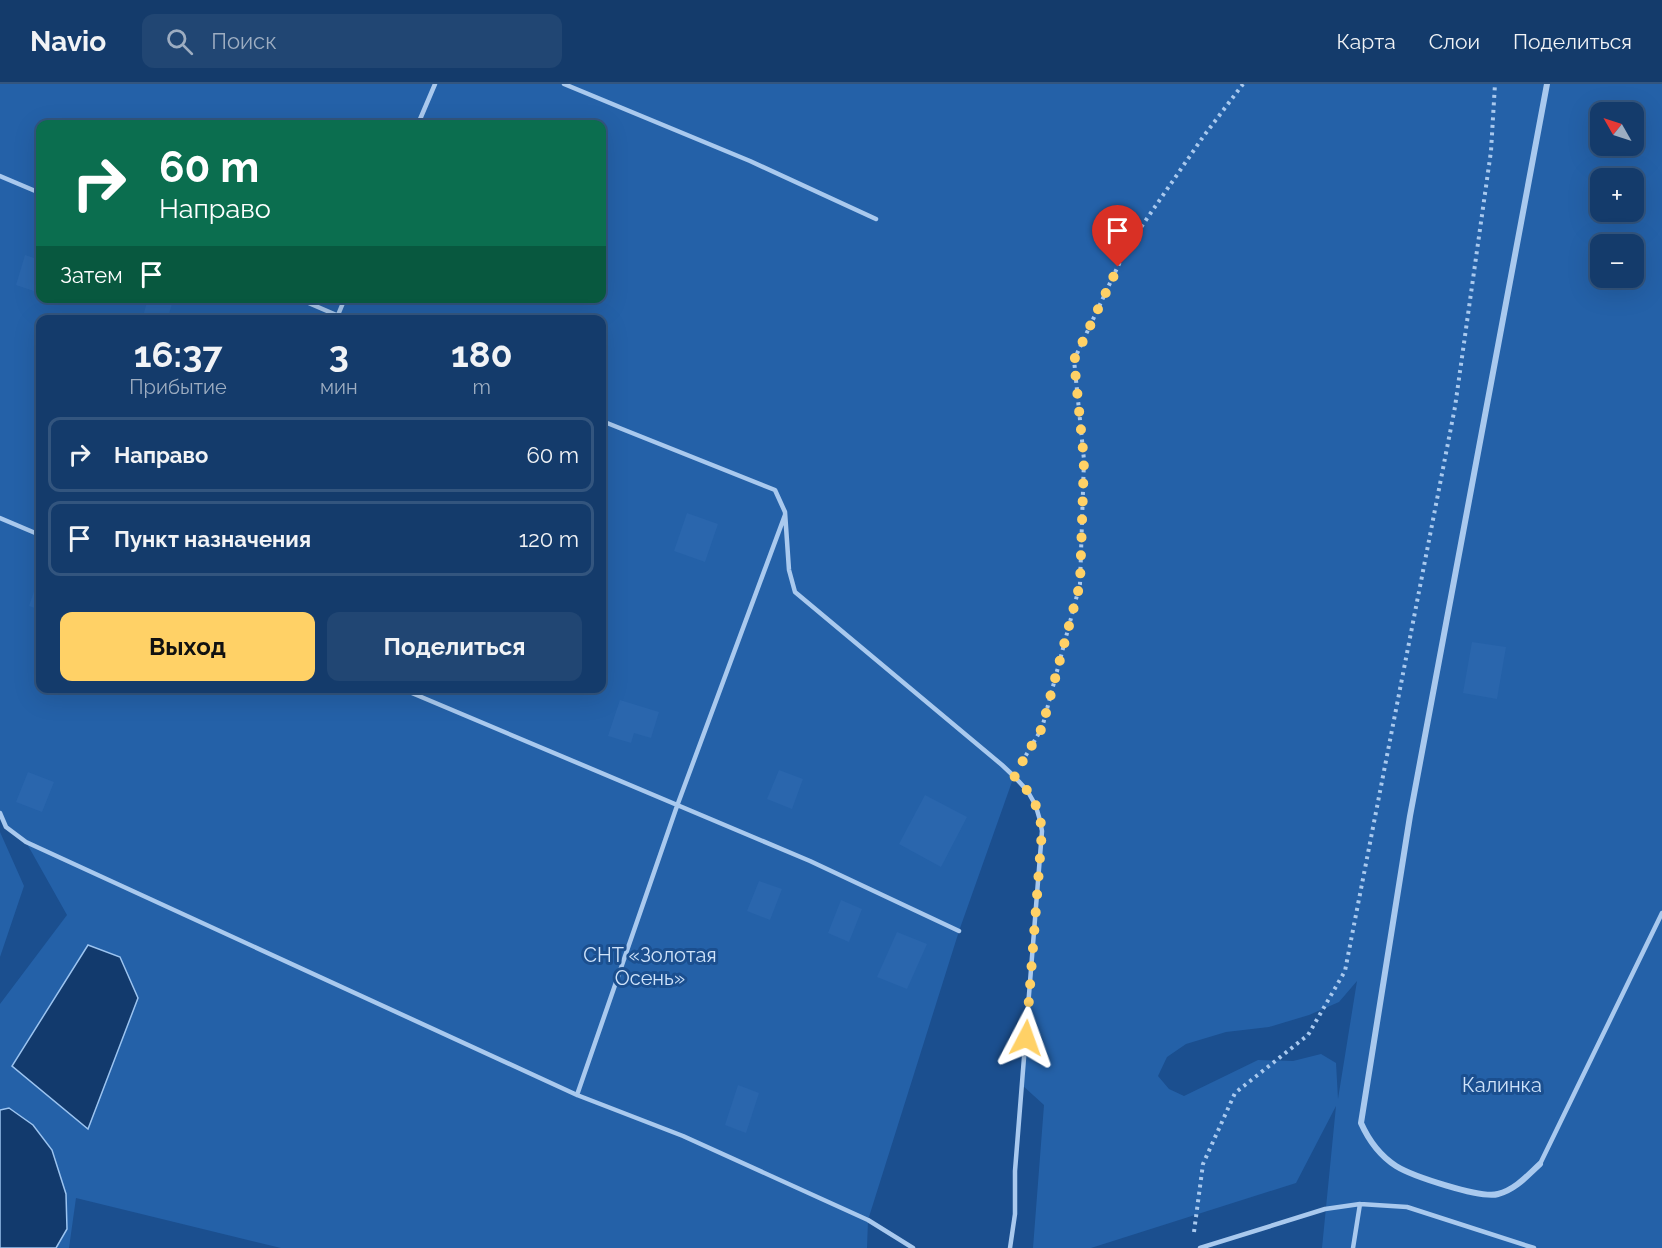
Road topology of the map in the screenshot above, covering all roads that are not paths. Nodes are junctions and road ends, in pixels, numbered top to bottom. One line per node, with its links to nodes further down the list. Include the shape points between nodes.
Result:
1 (435, 84): 4 (lane)
2 (564, 84): 7 (lane, via 750,161)
3 (1547, 84): 21 (street, via 1410,816 1361,1123 1369,1140 1397,1167 1476,1195 1498,1195 1517,1185)
4 (420, 120)
5 (0, 176): 6 (lane)
6 (36, 191)
7 (876, 219)
8 (309, 303): 10 (lane)
9 (343, 303): 10 (lane)
10 (338, 315)
11 (606, 423): 12 (lane, via 774,490)
12 (786, 512): 16 (lane); 24 (lane, via 789,570 795,592 1014,776 1039,808 1042,831)
13 (0, 518): 14 (lane)
14 (36, 533)
15 (412, 693): 16 (lane)
16 (677, 806): 19 (lane, via 810,861); 20 (lane)
17 (0, 813): 20 (lane, via 6,827 26,842)
18 (1662, 913): 21 (lane)
19 (959, 931)
20 (578, 1095): 23 (lane, via 704,1145 868,1220)
21 (1540, 1164)
22 (1360, 1204): 25 (lane, via 1325,1209); 26 (lane); 27 (lane, via 1407,1207)
23 (913, 1248)
24 (1010, 1248)
25 (1200, 1248)
26 (1353, 1248)
27 (1534, 1248)

